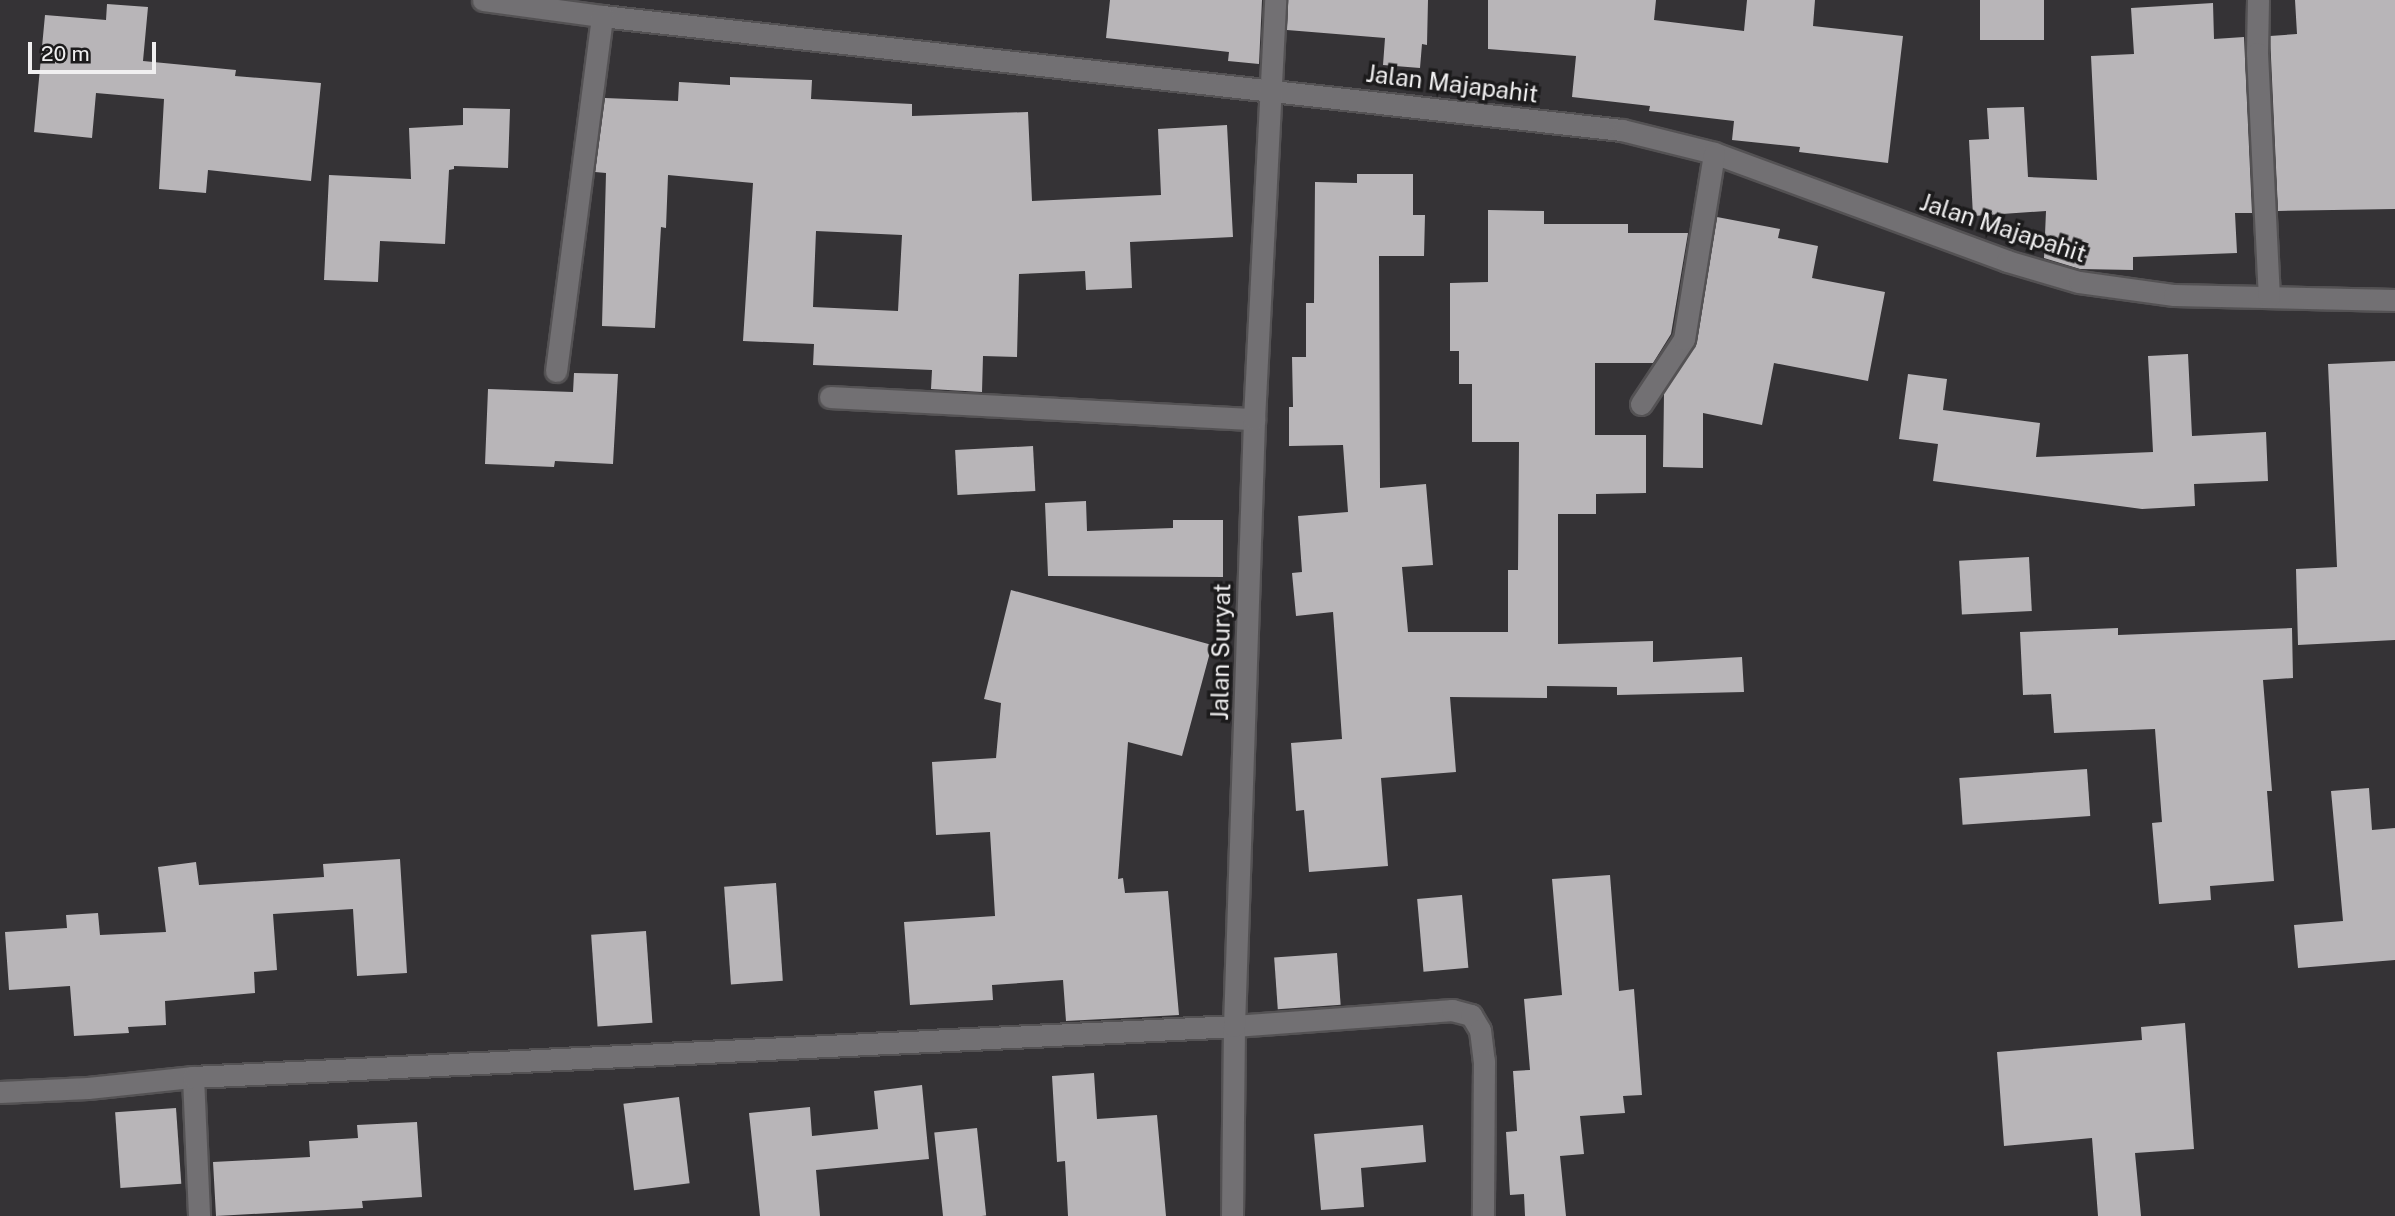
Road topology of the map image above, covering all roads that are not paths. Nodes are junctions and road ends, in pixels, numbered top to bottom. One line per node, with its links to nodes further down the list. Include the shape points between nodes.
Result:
1 (483, 0): 4 (street, Jalan Majapahit)
2 (1275, 0): 5 (street, Jalan Suryat)
3 (2258, 0): 7 (street)
4 (588, 10): 5 (street, Jalan Majapahit); 9 (street)
5 (1269, 89): 6 (street, Jalan Majapahit, via 1622,130); 12 (street, Jalan Suryat)
6 (1714, 153): 7 (street, Jalan Majapahit, via 2007,261 2079,282 2175,295); 11 (street, via 1684,339)
7 (2269, 297): 8 (street, Jalan Majapahit)
8 (2395, 300)
9 (556, 371)
10 (830, 397): 12 (street)
11 (1641, 404)
12 (1254, 419): 13 (street, Jalan Suryat)
13 (1234, 1026): 14 (street); 17 (street, Jalan Suryat); 18 (street, via 1451,1010 1471,1015 1480,1030 1484,1061)
14 (192, 1077): 15 (street); 16 (street)
15 (0, 1092)
16 (199, 1216)
17 (1232, 1216)
18 (1483, 1216)

